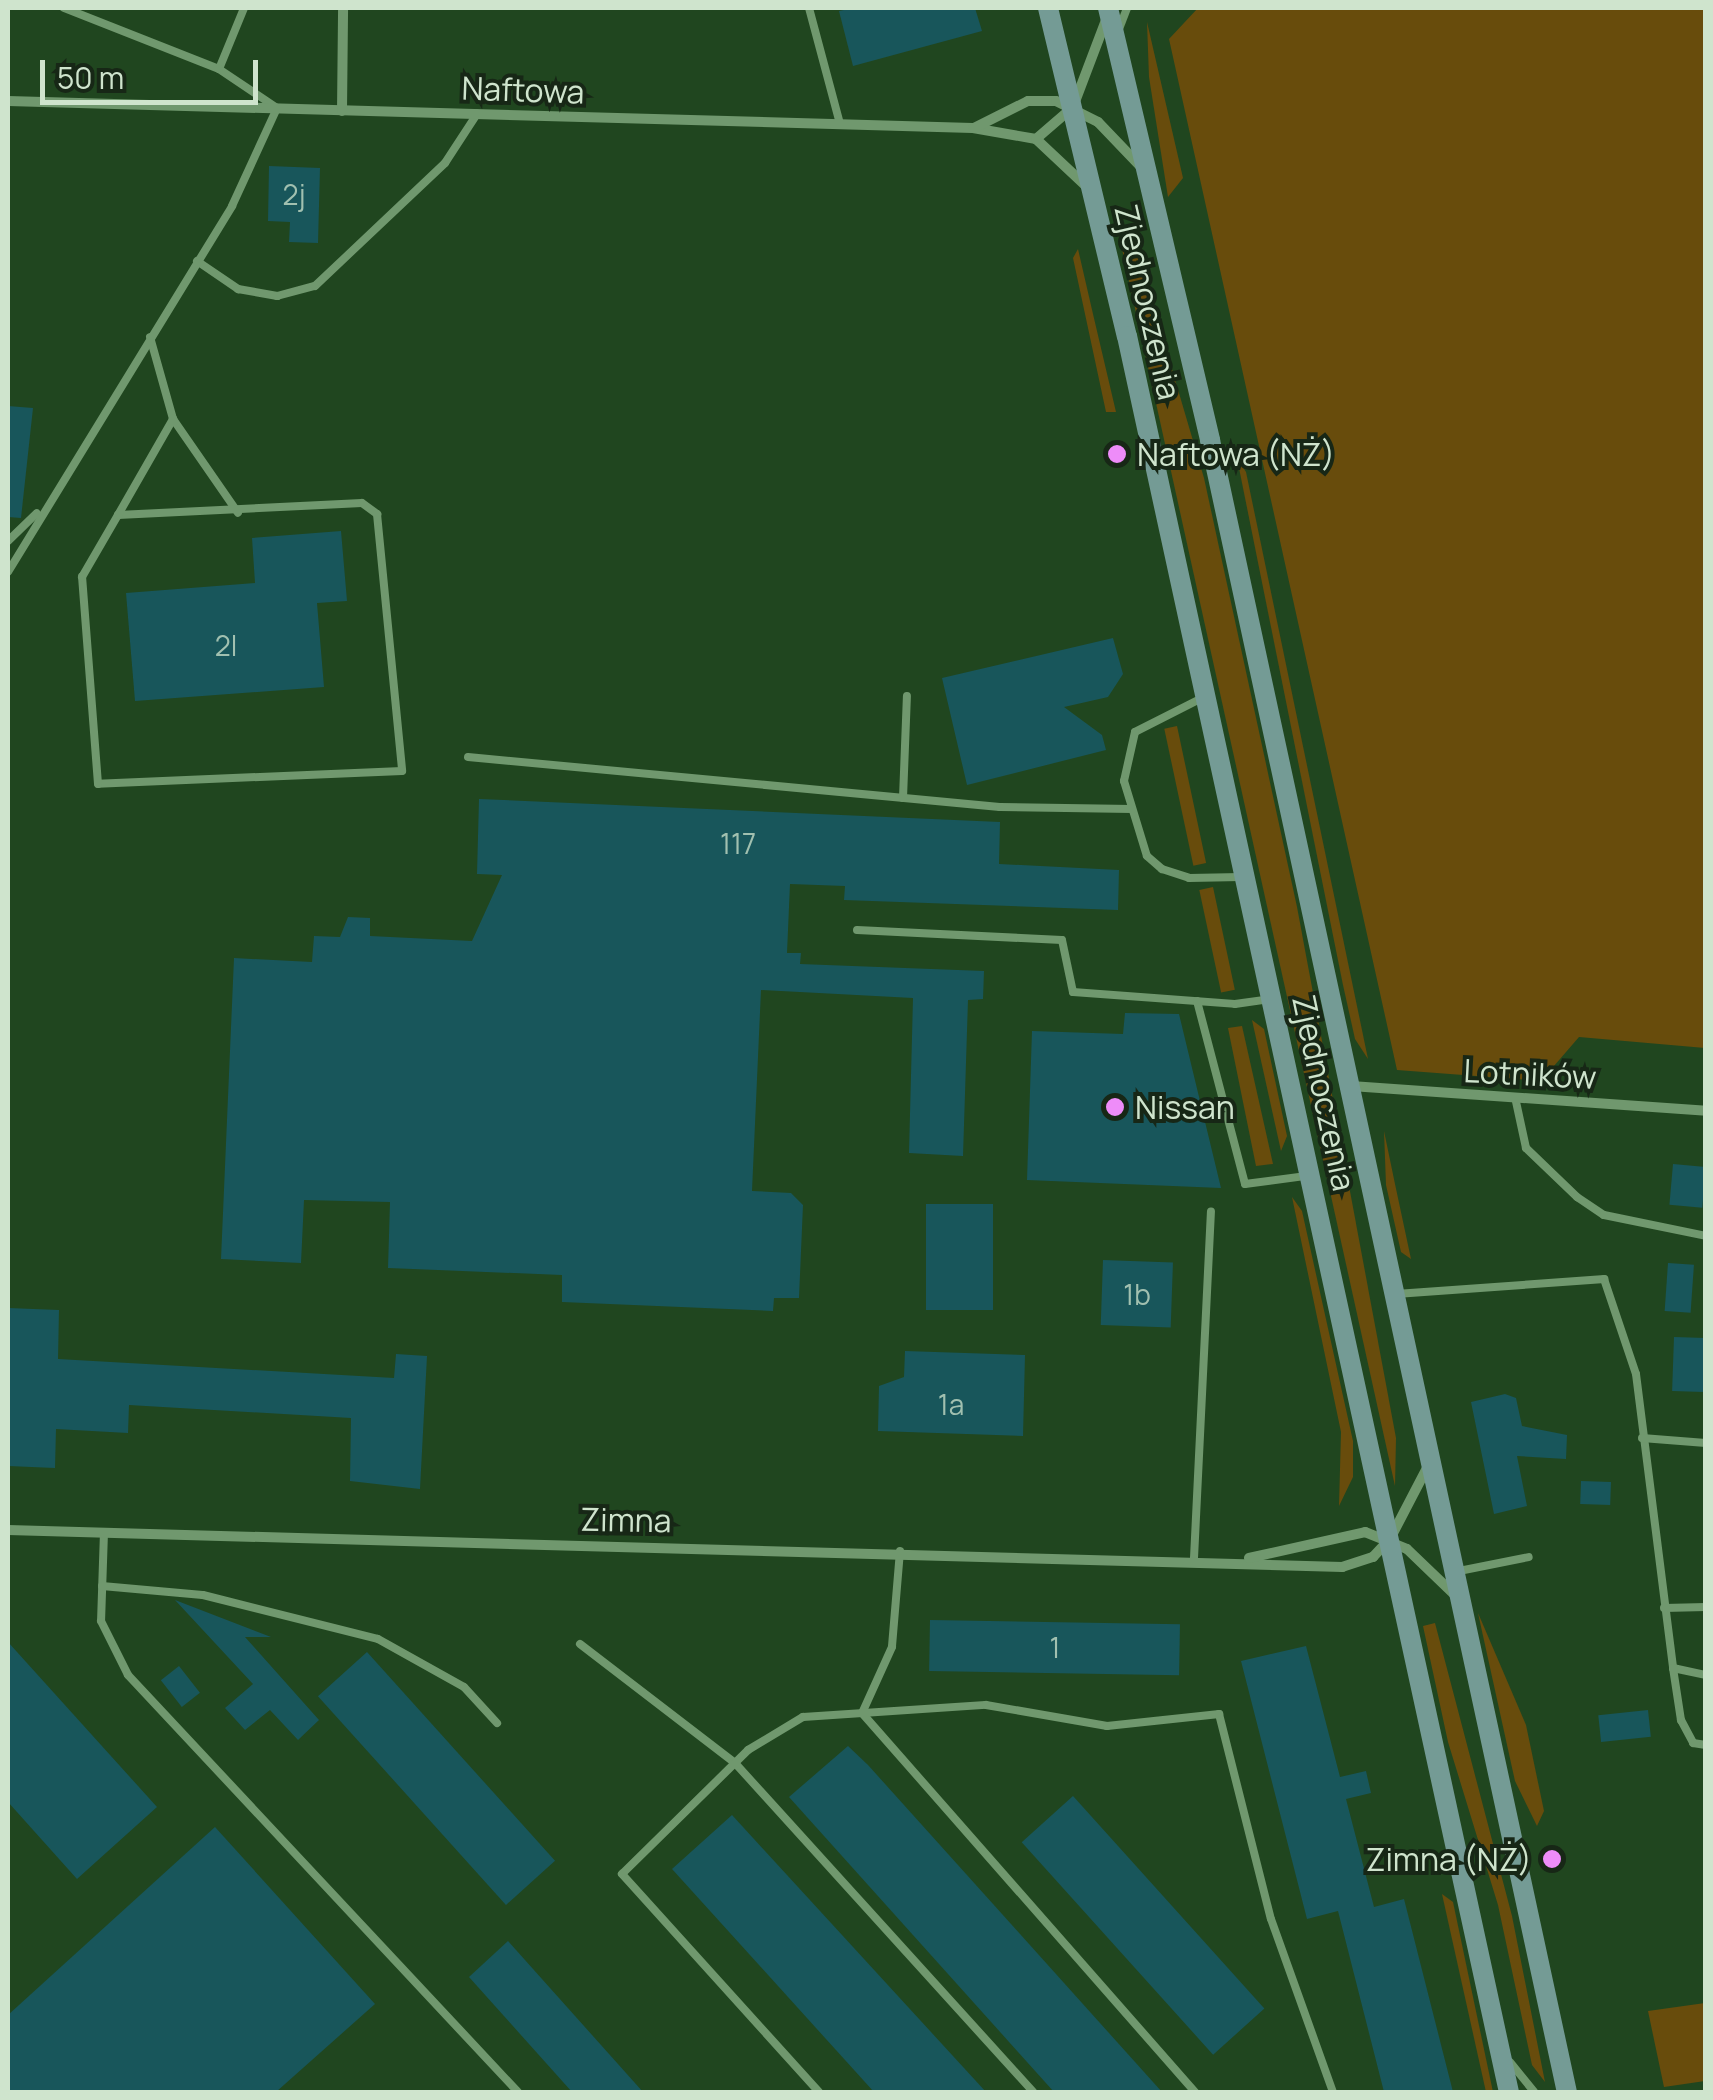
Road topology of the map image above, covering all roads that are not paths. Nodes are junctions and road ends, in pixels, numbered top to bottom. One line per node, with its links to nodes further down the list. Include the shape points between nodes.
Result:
1 (64, 8): 7 (lane)
2 (244, 8): 7 (lane)
3 (343, 8): 11 (street)
4 (809, 8): 13 (lane)
5 (1048, 8): 10 (main road, Zjednoczenia)
6 (1114, 9): 10 (street); 16 (main road, Zjednoczenia)
7 (219, 69): 9 (lane)
8 (8, 101): 9 (street, Naftowa)
9 (277, 108): 11 (street, Naftowa); 18 (lane)
10 (1073, 108): 14 (street, via 1028,102); 15 (street); 16 (street, Zjednoczenia); 17 (main road, Zjednoczenia)
11 (342, 111): 12 (street, Naftowa)
12 (478, 114): 13 (street, Naftowa); 18 (lane, via 445,163 315,286 277,296 238,289)
13 (840, 124): 14 (street, Naftowa)
14 (973, 128): 15 (street, Naftowa)
15 (1036, 139): 17 (street)
16 (1146, 173): 35 (main road, Zjednoczenia)
17 (1092, 194): 27 (main road, Zjednoczenia)
18 (197, 262): 19 (lane)
19 (150, 337): 20 (lane); 21 (lane)
20 (172, 419): 22 (lane); 23 (lane)
21 (44, 507): 24 (lane); 25 (lane)
22 (238, 513): 23 (lane); 23 (lane, via 362,504 377,514 402,771 98,784 82,578)
23 (118, 515)
24 (8, 541)
25 (8, 572)
26 (907, 696): 29 (lane)
27 (1206, 696): 30 (lane, via 1134,732 1124,781); 31 (main road, Zjednoczenia)
28 (468, 757): 29 (lane)
29 (904, 798): 30 (lane)
30 (1132, 809): 31 (lane, via 1146,856 1162,869 1189,878)
31 (1246, 877): 33 (main road, Zjednoczenia)
32 (858, 930): 34 (lane, via 1062,940 1074,992)
33 (1272, 998): 34 (lane); 38 (main road, Zjednoczenia)
34 (1197, 1001): 38 (lane, via 1245,1184)
35 (1351, 1086): 36 (street, Lotników); 41 (main road, Zjednoczenia)
36 (1515, 1098): 37 (street, Lotników); 40 (lane, via 1526,1148 1578,1197 1604,1215)
37 (1706, 1111)
38 (1311, 1175): 47 (main road, Zjednoczenia)
39 (1210, 1211): 50 (lane)
40 (1706, 1236)
41 (1396, 1294): 42 (lane, via 1604,1279 1636,1374); 44 (main road, Zjednoczenia)
42 (1642, 1438): 43 (lane); 56 (lane)
43 (1706, 1443)
44 (1432, 1456): 47 (street, Zimna); 52 (main road, Zjednoczenia)
45 (8, 1530): 46 (street, Zimna)
46 (104, 1532): 48 (street, Zimna); 53 (lane)
47 (1390, 1538): 51 (street, Zimna, via 1336,1534); 51 (street, Zimna, via 1374,1557 1342,1567); 54 (street); 64 (main road, Zjednoczenia)
48 (900, 1551): 50 (street, Zimna); 60 (lane, via 892,1646)
49 (1528, 1557): 52 (lane, via 1521,1564)
50 (1194, 1558): 51 (street, Zimna)
51 (1244, 1559)
52 (1454, 1571): 54 (main road, Zjednoczenia)
53 (102, 1586): 61 (lane, via 203,1595 378,1639 464,1687); 65 (lane, via 102,1621 128,1676)
54 (1459, 1599): 72 (main road, Zjednoczenia)
55 (1706, 1607): 56 (lane)
56 (1664, 1608): 58 (lane)
57 (580, 1644): 63 (lane)
58 (1673, 1668): 59 (lane); 62 (lane, via 1681,1720 1693,1743)
59 (1706, 1675)
60 (862, 1713): 63 (lane, via 803,1717); 68 (lane); 69 (lane, via 986,1705 1107,1726 1219,1714 1272,1919)
61 (497, 1723)
62 (1706, 1745)
63 (735, 1763): 66 (lane, via 622,1874); 67 (lane)
64 (1498, 2046): 70 (main road, Zjednoczenia); 71 (lane)
65 (518, 2092)
66 (819, 2092)
67 (1033, 2092)
68 (1196, 2092)
69 (1334, 2092)
70 (1509, 2092)
71 (1534, 2092)
72 (1567, 2092)

